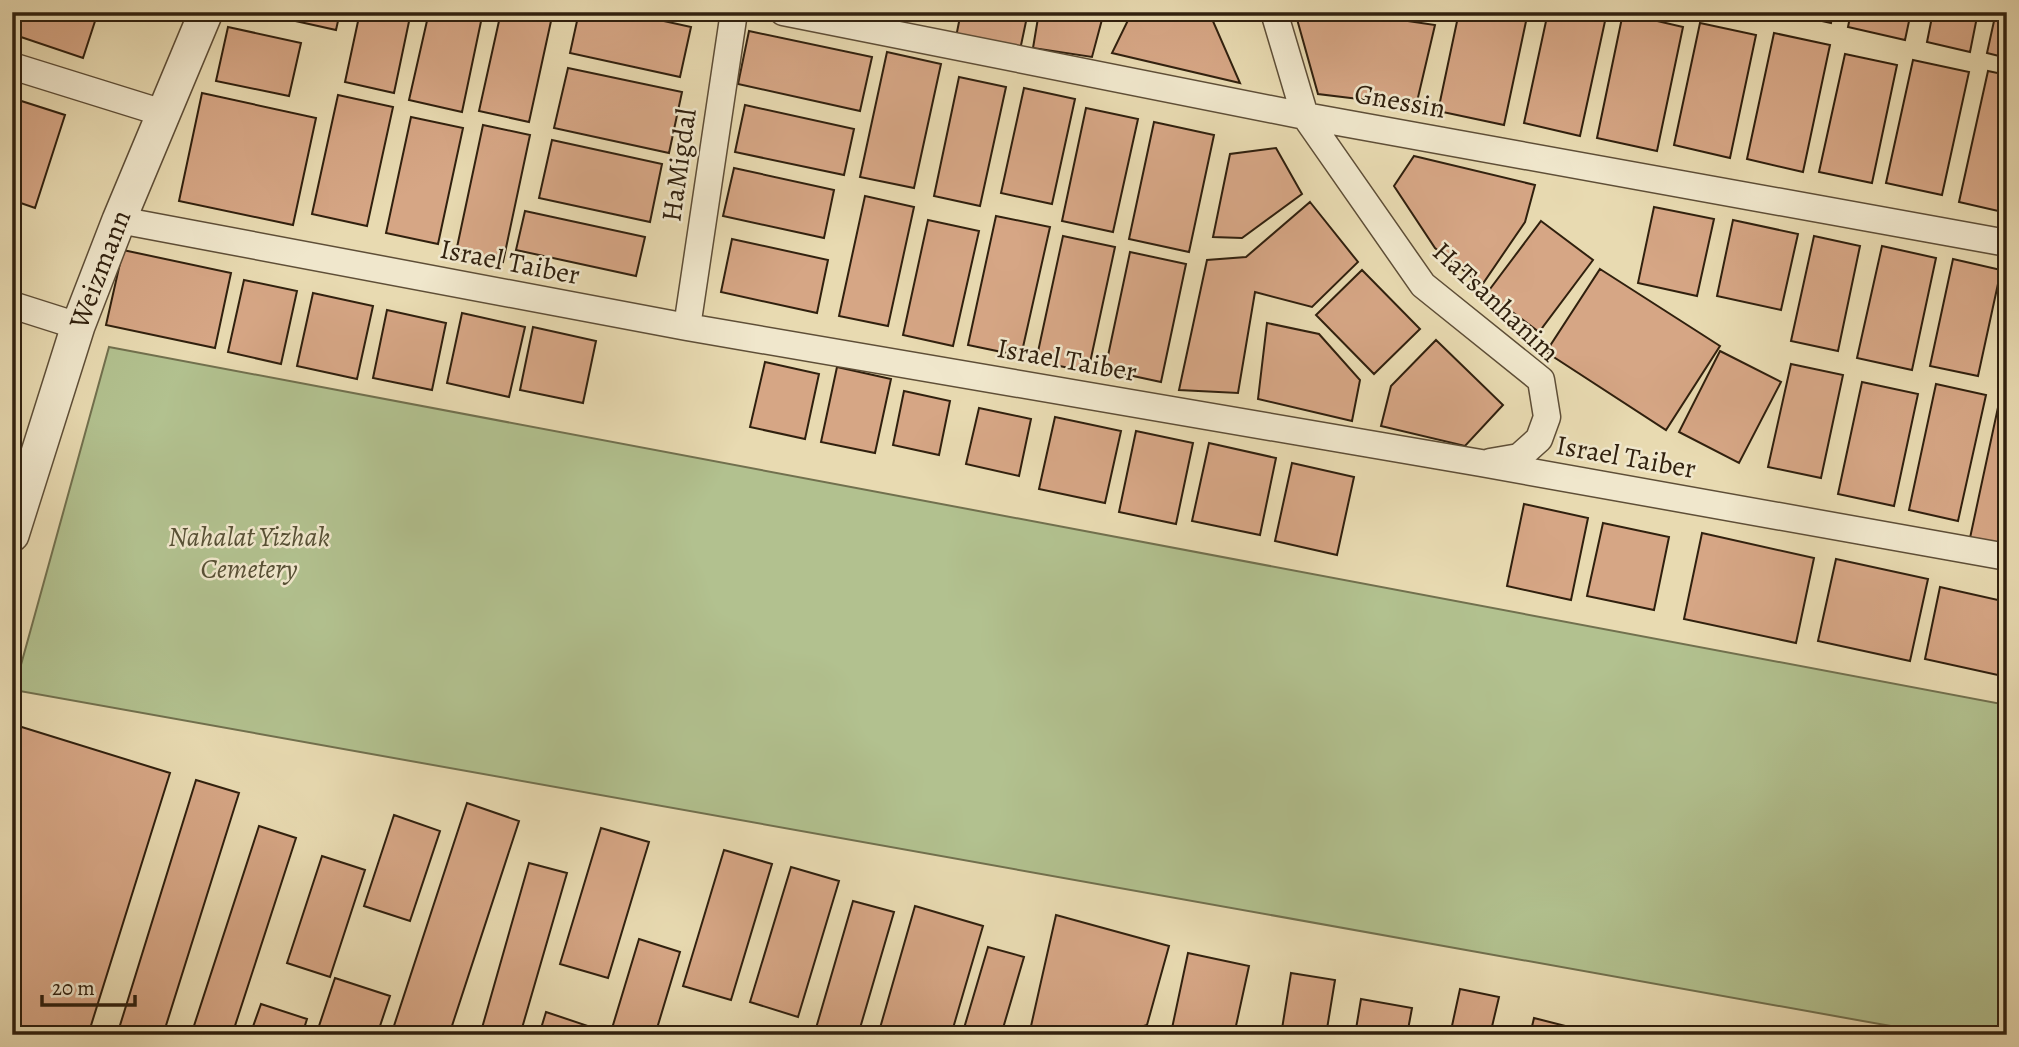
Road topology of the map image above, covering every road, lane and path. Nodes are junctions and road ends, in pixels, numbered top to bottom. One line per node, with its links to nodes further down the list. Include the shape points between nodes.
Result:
1 (206, 12): 6 (street, Weizmann)
2 (734, 12): 12 (street, HaMigdal)
3 (783, 12): 7 (street, Gnessin)
4 (1274, 12): 7 (street, HaTsanhanim)
5 (12, 66): 6 (street)
6 (163, 113): 8 (street, Weizmann)
7 (1305, 116): 9 (street, Gnessin); 13 (street, HaTsanhanim, via 1423,285 1541,380 1547,417 1539,439 1518,457)
8 (118, 220): 11 (street, Weizmann); 12 (street, Israel Taiber)
9 (2007, 243)
10 (12, 305): 11 (street)
11 (78, 326): 14 (street, Weizmann)
12 (687, 327): 13 (street, Israel Taiber)
13 (1481, 463): 15 (street, Israel Taiber)
14 (12, 535)
15 (2007, 557)

